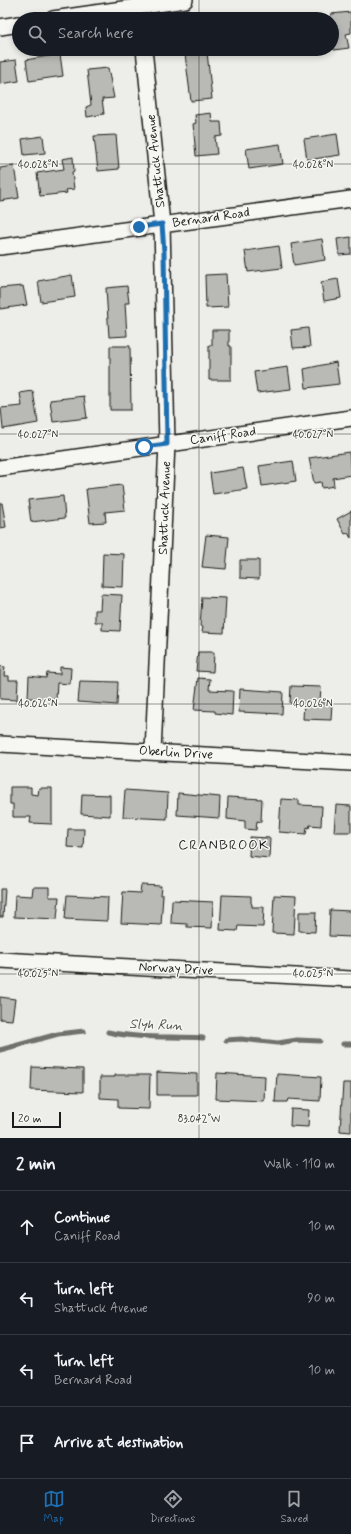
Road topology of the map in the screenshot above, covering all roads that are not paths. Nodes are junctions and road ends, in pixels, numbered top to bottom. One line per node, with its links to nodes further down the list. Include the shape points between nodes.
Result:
1 (185, 0): 2 (street)
2 (139, 9): 3 (street)
3 (113, 12)
4 (12, 25): 5 (street)
5 (0, 27)
6 (145, 56): 8 (street, Shattuck Avenue)
7 (351, 199): 8 (street, Bernard Road)
8 (162, 224): 9 (street, Bernard Road); 11 (street, Shattuck Avenue)
9 (0, 247)
10 (351, 418): 11 (street, Caniff Road)
11 (167, 444): 12 (street, Caniff Road); 14 (street, Shattuck Avenue)
12 (0, 468)
13 (0, 744): 14 (street, Oberlin Drive)
14 (153, 752): 15 (street, Oberlin Drive)
15 (351, 764)
16 (0, 960): 17 (street, Norway Drive)
17 (351, 979)

